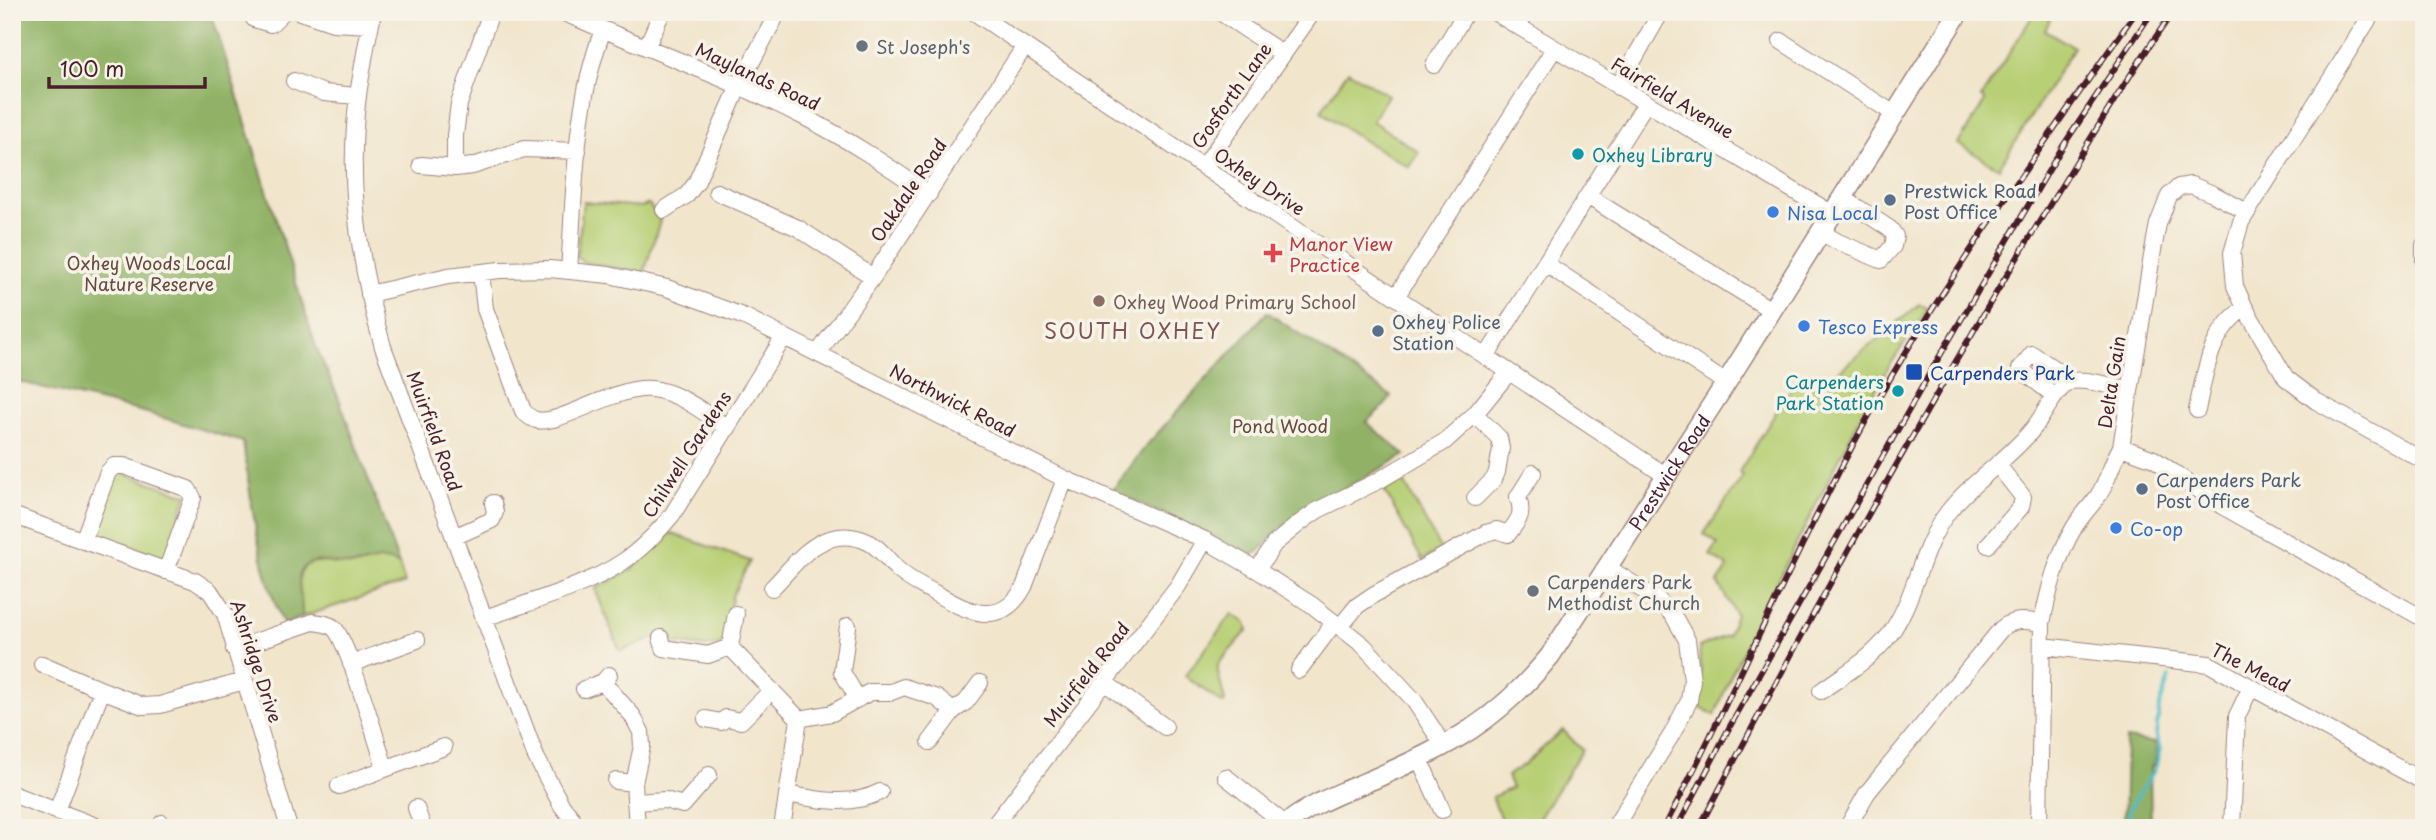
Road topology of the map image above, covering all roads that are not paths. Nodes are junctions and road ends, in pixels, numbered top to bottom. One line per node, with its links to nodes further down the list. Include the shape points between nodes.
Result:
1 (284, 12): 15 (street, via 271,24)
2 (300, 12): 16 (street, Muirfield Road, via 333,23)
3 (491, 12): 33 (street, via 458,104)
4 (562, 12): 17 (street, Maylands Road)
5 (662, 12): 19 (street)
6 (778, 12): 25 (street)
7 (974, 12): 20 (street, Oxhey Drive)
8 (1220, 12): 22 (street)
9 (1313, 12): 22 (street, Gosforth Lane)
10 (1465, 12): 23 (street)
11 (1494, 12): 21 (street, Fairfield Avenue)
12 (1661, 12): 26 (street)
13 (1959, 12): 29 (main road, Prestwick Road)
14 (2373, 12): 39 (street)
15 (254, 19)
16 (372, 19): 27 (street, Muirfield Road)
17 (603, 30): 19 (street, Maylands Road); 30 (street, via 588,75)
18 (1781, 41): 29 (street)
19 (647, 46): 25 (street, Maylands Road)
20 (1025, 46): 32 (street, Oxhey Drive); 35 (street, Oakdale Road)
21 (1554, 49): 26 (street, Fairfield Avenue); 49 (street)
22 (1283, 54): 32 (street, Gosforth Lane)
23 (1434, 65)
24 (294, 81): 27 (street, via 324,93)
25 (739, 86): 35 (street, Maylands Road, via 846,140); 38 (street, via 696,183)
26 (1618, 87): 28 (street, Fairfield Avenue)
27 (357, 96): 48 (street, Muirfield Road, via 352,160 358,242)
28 (1646, 103): 36 (street); 40 (street, Fairfield Avenue)
29 (1896, 114): 37 (main road, Prestwick Road)
30 (578, 151): 33 (street, via 524,149); 45 (street)
31 (421, 165): 33 (street)
32 (1204, 166): 49 (street, Oxhey Drive)
33 (456, 168)
34 (717, 192): 47 (street, via 798,228)
35 (929, 194): 47 (street, Oakdale Road)
36 (1589, 197): 44 (street); 51 (street)
37 (1843, 198): 40 (main road, Prestwick Road); 41 (street, via 1890,229 1895,236 1893,246 1881,260)
38 (664, 210)
39 (2247, 212): 50 (street, via 2236,233 2232,263 2235,286); 58 (street, Delta Gain, via 2192,185 2179,187 2169,196 2155,237)
40 (1833, 215): 41 (main road, Prestwick Road)
41 (1821, 232): 51 (main road, Prestwick Road)
42 (2424, 245): 43 (street)
43 (2424, 262)
44 (1546, 264): 54 (street); 57 (street)
45 (569, 271): 46 (street, Northwick Road); 52 (street, Northwick Road, via 667,288 717,305)
46 (481, 272): 48 (street, Northwick Road); 62 (street, via 485,309 523,411 530,418 551,419 640,389 663,391)
47 (873, 277): 53 (street, Oakdale Road)
48 (369, 295): 72 (street, Muirfield Road, via 383,347)
49 (1396, 297): 54 (street, Oxhey Drive)
50 (2245, 308): 60 (street, via 2231,318 2215,343); 64 (street, via 2282,371 2298,389)
51 (1771, 310): 57 (main road, Prestwick Road)
52 (784, 337): 53 (street, Northwick Road); 62 (street, Chilwell Gardens)
53 (818, 353): 68 (street, Northwick Road)
54 (1486, 357): 55 (street, Oxhey Drive)
55 (1510, 372): 61 (street); 67 (street, Oxhey Drive)
56 (2072, 381): 58 (street); 59 (street); 59 (street, via 2032,354 2020,369)
57 (1726, 383): 67 (main road, Prestwick Road)
58 (2130, 390): 63 (street, Delta Gain)
59 (2055, 396): 65 (street, via 2033,429)
60 (2197, 410)
61 (1475, 414): 69 (street, via 1499,438 1501,448 1497,472); 77 (street, via 1432,450 1301,522 1274,544)
62 (728, 428): 81 (street, Chilwell Gardens, via 672,515 622,563)
63 (2121, 447): 82 (street, via 2154,458 2222,506); 83 (street, Delta Gain, via 2103,487 2073,529 2055,566)
64 (2424, 461)
65 (1997, 464): 75 (street, via 2022,500); 101 (street, via 1946,514 1887,638)
66 (1533, 472): 84 (street, via 1518,497 1521,517 1508,534 1486,533 1373,595)
67 (1665, 475): 76 (main road, Prestwick Road)
68 (1065, 479): 73 (street, Northwick Road); 79 (street, via 1024,587 1013,603 999,611 983,614 962,608 907,577 874,545 854,538 835,538 813,546)
69 (1475, 498)
70 (493, 503): 72 (street, via 492,520)
71 (12, 515): 74 (street, Ashridge Drive)
72 (454, 537): 81 (street, Muirfield Road)
73 (1205, 540): 77 (street, Northwick Road); 95 (street, Muirfield Road, via 1178,586)
74 (83, 541): 78 (street, Ashridge Drive); 78 (street, via 114,466 188,488 193,498)
75 (1988, 545)
76 (1606, 567): 108 (main road, Prestwick Road, via 1550,656 1525,685 1483,723); 133 (street, via 1673,615 1687,640 1692,680 1689,701 1672,734)
77 (1257, 569): 84 (street, Northwick Road)
78 (166, 571): 90 (street, Ashridge Drive, via 210,591 225,614)
79 (772, 588)
80 (736, 614): 89 (street)
81 (485, 618): 126 (street, Muirfield Road, via 543,772)
82 (2424, 619)
83 (2042, 623): 88 (street, Delta Gain); 134 (street, via 2021,620 2001,629 1867,793)
84 (1337, 625): 93 (street); 108 (street, Northwick Road, via 1407,692)
85 (848, 626): 102 (street, via 842,669)
86 (661, 638): 89 (street, via 664,648 708,655)
87 (418, 640): 92 (street)
88 (2042, 646): 97 (street, The Mead, via 2201,662); 135 (street, Delta Gain)
89 (730, 647): 100 (street)
90 (234, 649): 92 (street, via 313,622 323,623 336,630); 94 (street, Ashridge Drive)
91 (42, 664): 99 (street)
92 (351, 664): 111 (street)
93 (1299, 670)
94 (244, 681): 99 (street, via 160,705 143,706); 128 (street, Ashridge Drive)
95 (1104, 682): 106 (street); 132 (street, Muirfield Road)
96 (980, 683): 103 (street, via 966,702)
97 (2251, 687): 115 (street, The Mead); 136 (street, via 2237,716)
98 (584, 689): 116 (street, via 606,679 632,715 642,746)
99 (102, 690): 124 (street)
100 (772, 691): 104 (street, via 741,721); 105 (street)
101 (1821, 691)
102 (858, 699): 103 (street, via 870,692 904,687 937,698); 105 (street, via 832,713)
103 (953, 710): 107 (street)
104 (706, 719)
105 (799, 719): 120 (street)
106 (1165, 727)
107 (930, 742)
108 (1444, 746): 110 (main road, Prestwick Road)
109 (444, 747): 111 (street)
110 (1419, 758): 123 (street); 125 (main road, Prestwick Road, via 1324,801)
111 (385, 767): 117 (street)
112 (709, 775): 121 (street, via 683,805 665,800)
113 (1226, 777): 125 (street)
114 (616, 781): 116 (street)
115 (2424, 782)
116 (634, 783): 121 (street)
117 (340, 786)
118 (880, 792): 120 (street, via 827,802)
119 (12, 794): 124 (street)
120 (787, 794): 131 (street)
121 (635, 802): 130 (street)
122 (416, 808): 129 (street)
123 (1442, 810)
124 (57, 811): 127 (street)
125 (1283, 826)
126 (577, 827)
127 (101, 828)
128 (289, 828)
129 (423, 828)
130 (637, 828)
131 (782, 828)
132 (992, 828)
133 (1614, 828)
134 (1847, 828)
135 (2039, 828)
136 (2232, 828)

